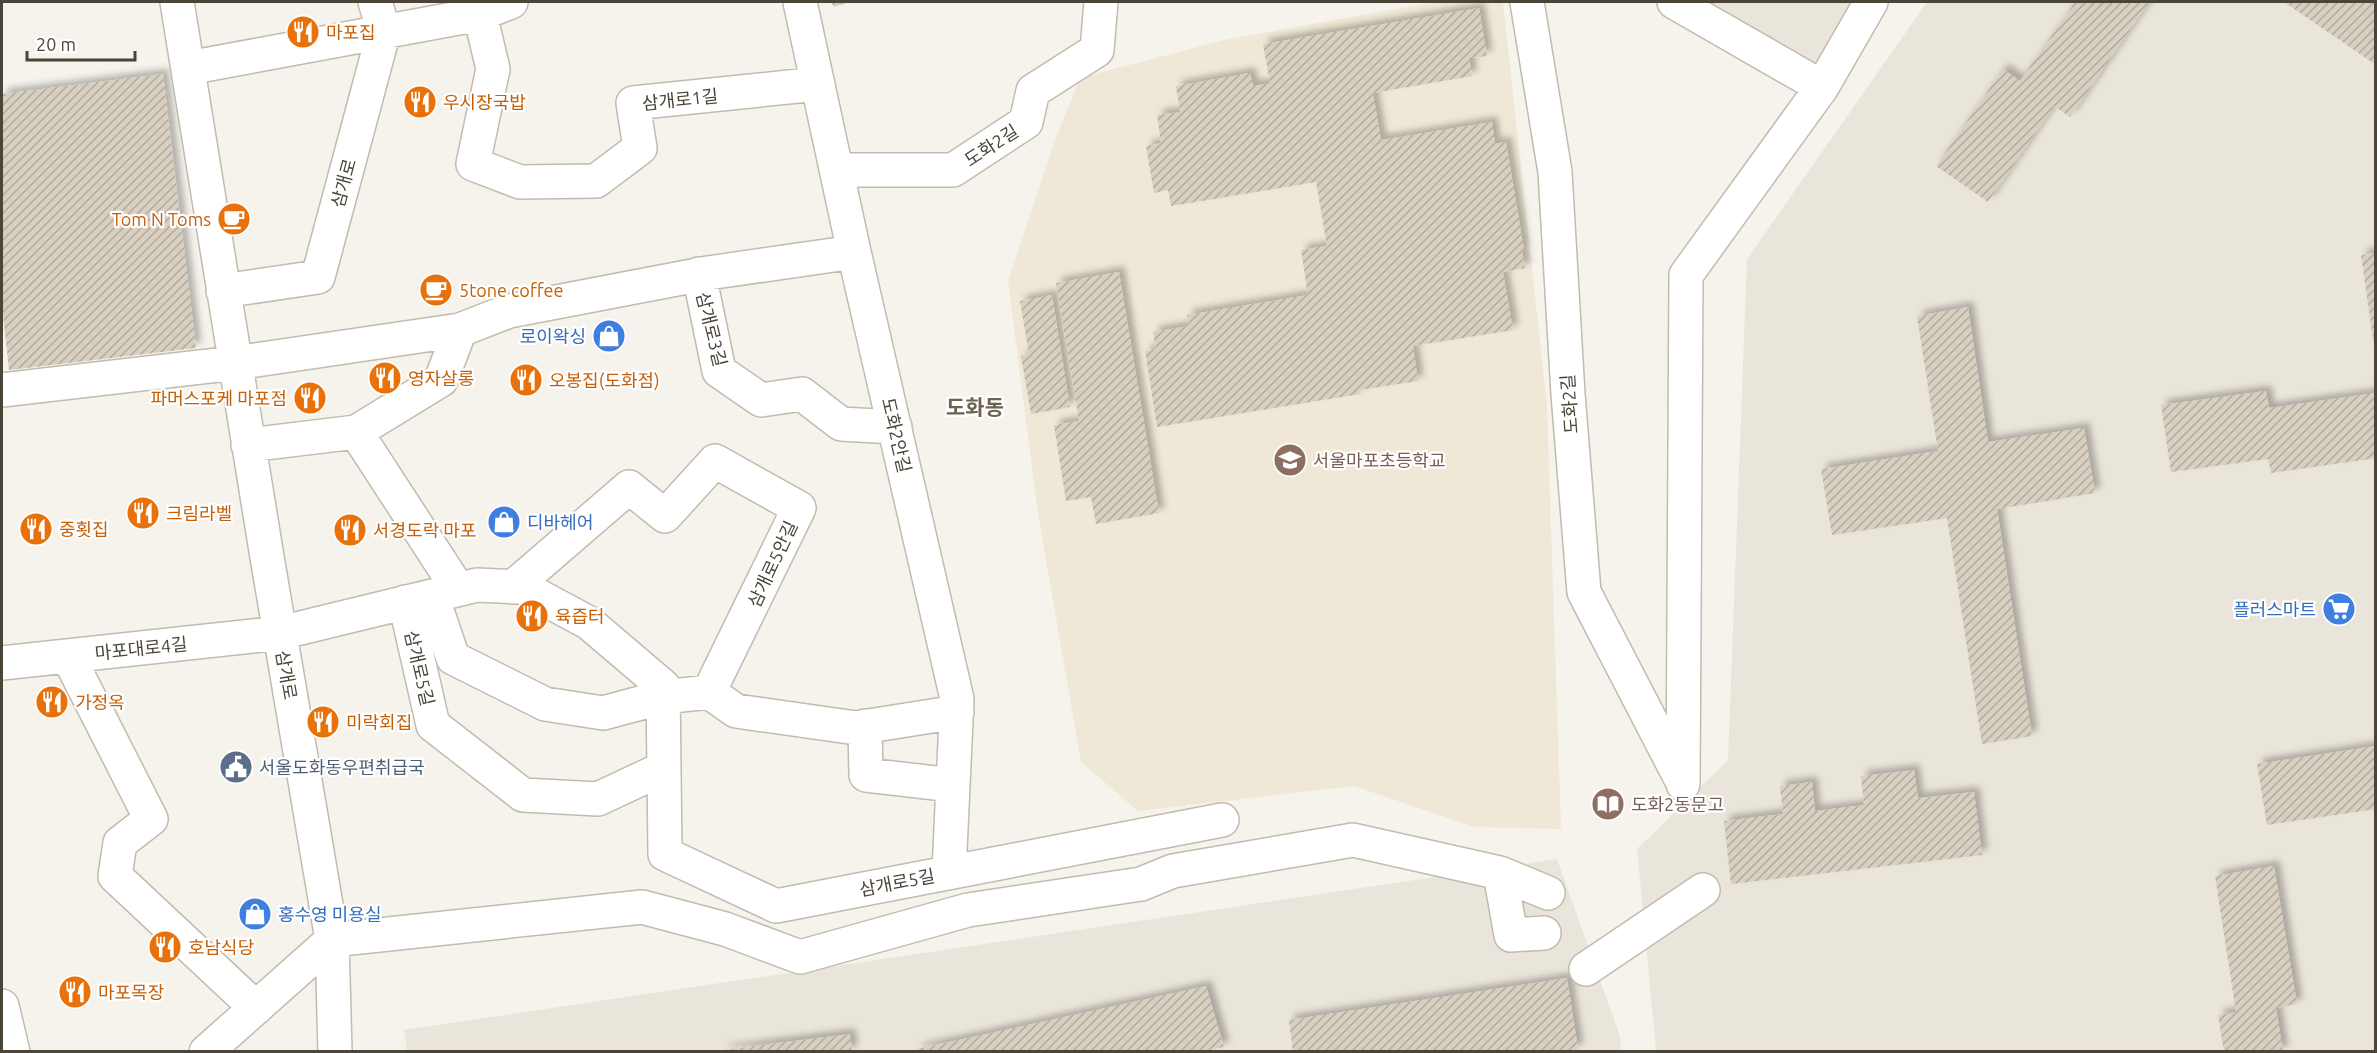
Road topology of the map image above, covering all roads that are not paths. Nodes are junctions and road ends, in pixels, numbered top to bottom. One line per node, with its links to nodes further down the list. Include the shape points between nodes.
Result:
1 (177, 2): 10 (street, 삼개로)
2 (511, 2): 8 (street)
3 (800, 2): 11 (street, 도화2안길)
4 (1101, 2): 13 (street, 도화2길, via 1097,50 1033,91 1026,122 953,170)
5 (1527, 2): 12 (street, 도화2길, via 1555,172 1584,592 1683,784 1686,275)
6 (1674, 2): 12 (street)
7 (1872, 2): 12 (street)
8 (480, 14): 9 (street); 11 (street, 삼개로1길, via 493,69 473,164 520,182 596,181 640,148 633,103)
9 (380, 16): 10 (street); 16 (street, 삼개로, via 318,277)
10 (188, 68): 16 (street, 삼개로)
11 (818, 84): 13 (street, 도화2안길)
12 (1822, 87)
13 (837, 170): 14 (street, 도화2안길)
14 (854, 252): 15 (street, 삼개로3길); 20 (street, 도화2안길)
15 (699, 274): 17 (street, 삼개로3길, via 509,311); 20 (street, 삼개로3길, via 719,371 761,400 802,394 841,424)
16 (223, 291): 18 (street, 삼개로)
17 (460, 330): 18 (street, 삼개로3길); 21 (street, via 441,380)
18 (235, 363): 19 (street, 삼개로3길); 22 (street, 삼개로)
19 (2, 390)
20 (895, 427): 30 (street, 도화2안길)
21 (356, 432): 22 (street); 24 (street, 삼개로5길)
22 (248, 445): 25 (street, 삼개로)
23 (513, 587): 24 (street, via 477,585); 28 (street, 삼개로5안길, via 629,487 664,516 715,461 799,508); 29 (street, via 522,587 589,623 663,686)
24 (432, 596): 25 (street); 29 (street, 삼개로5길, via 453,658 545,704 603,713); 32 (street, 삼개로5길, via 433,725 523,795 598,799)
25 (280, 633): 26 (street, 마포대로4길); 40 (street, 삼개로)
26 (68, 656): 27 (street, 마포대로4길); 43 (street, via 152,819 120,843 115,876)
27 (2, 663)
28 (710, 692): 29 (street); 31 (street, via 736,711 856,728)
29 (663, 697): 32 (street, 삼개로5길)
30 (957, 712): 31 (street); 33 (street, 도화2안길)
31 (865, 726): 33 (street, via 866,775)
32 (664, 768): 35 (street, 삼개로5길, via 665,854 776,906)
33 (953, 785): 35 (street, 도화2안길)
34 (1222, 820): 35 (street, 삼개로5길)
35 (949, 872)
36 (1500, 873): 38 (street); 39 (street, via 1511,934); 40 (street, via 1353,840 1173,871 1140,884 968,910 800,957 726,929 642,907)
37 (1703, 890): 41 (street)
38 (1548, 893)
39 (1544, 933)
40 (332, 940): 43 (street); 46 (street, 삼개로)
41 (1586, 969)
42 (2, 1006): 44 (street)
43 (256, 1008): 45 (street)
44 (13, 1052)
45 (206, 1052)
46 (335, 1052)

